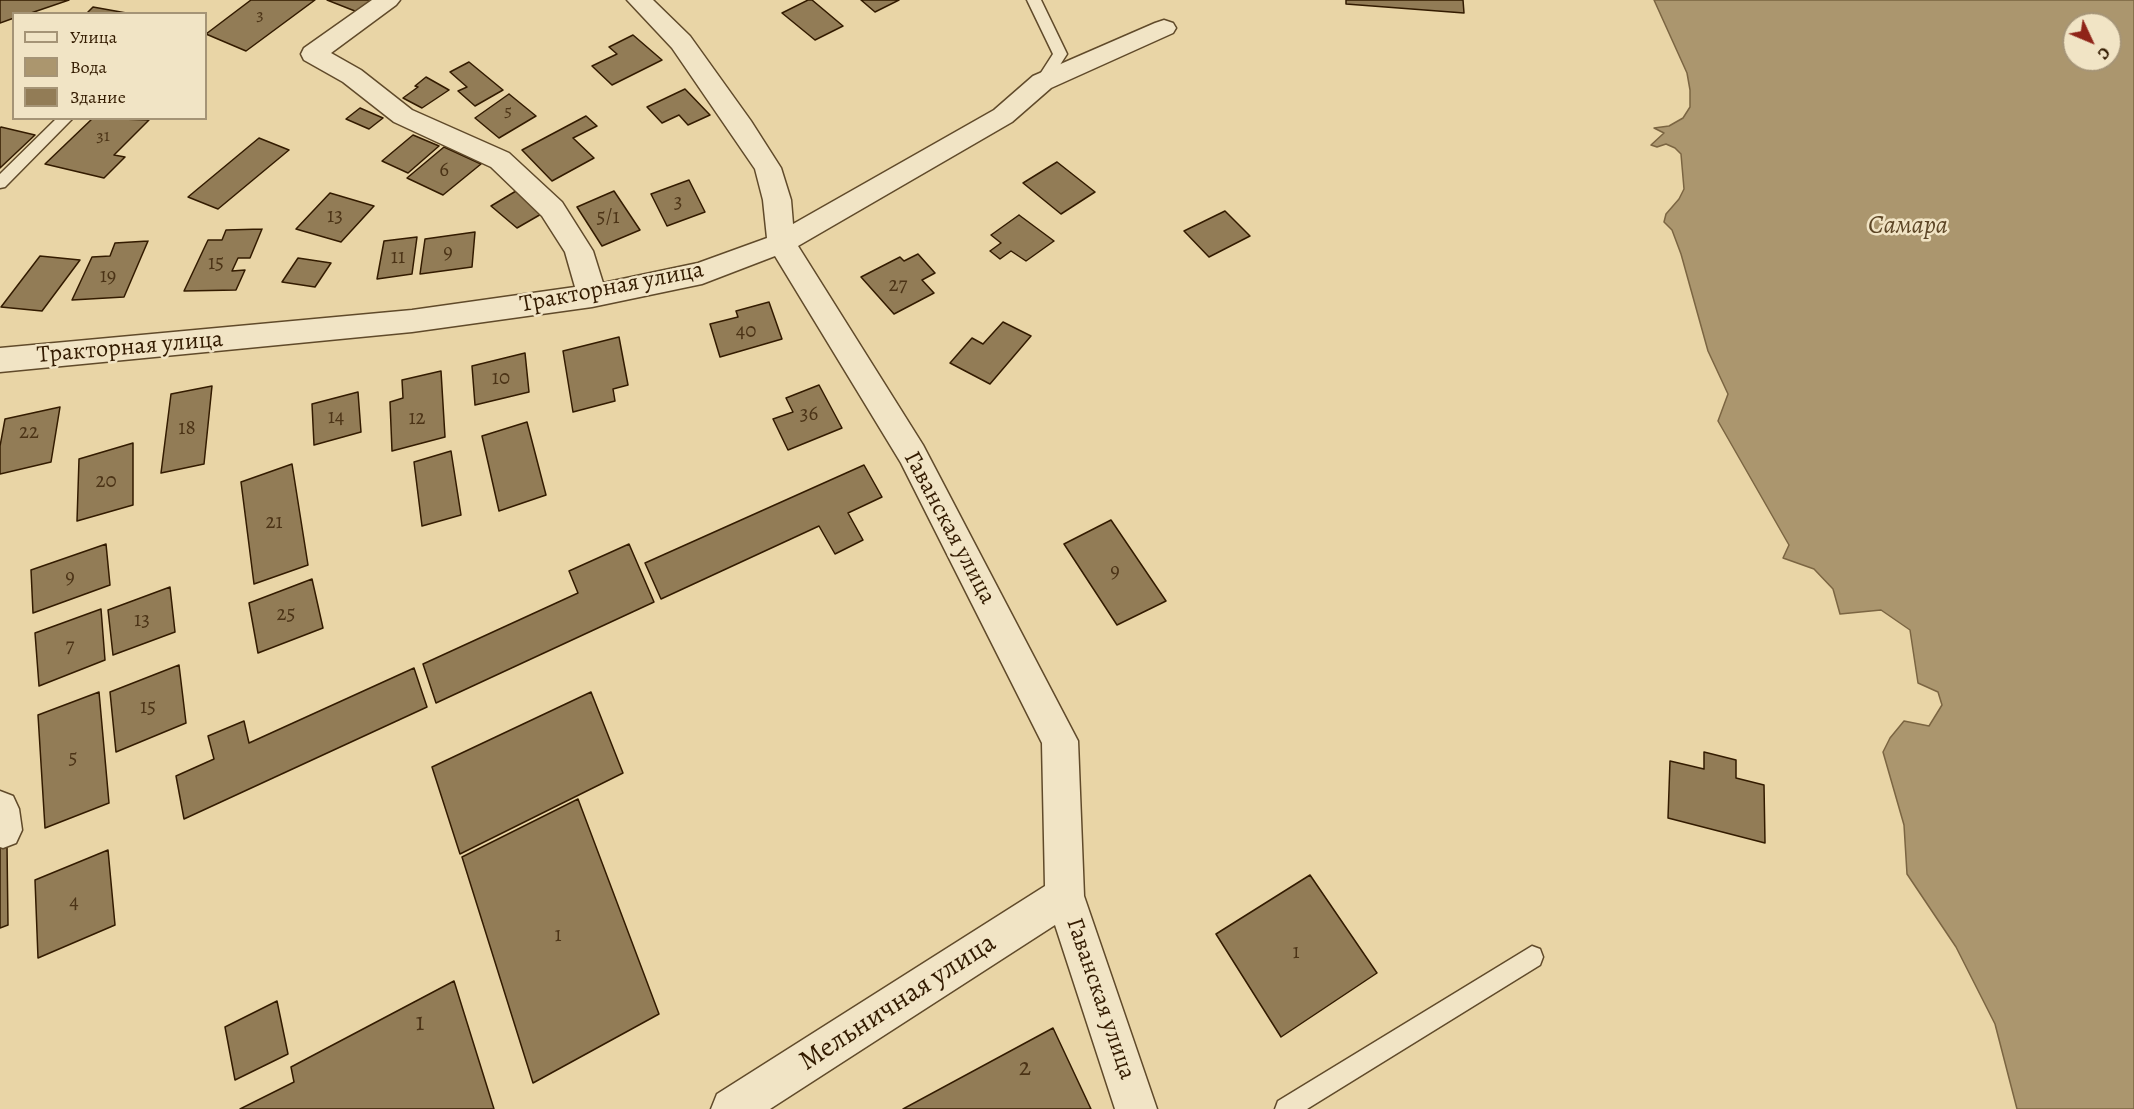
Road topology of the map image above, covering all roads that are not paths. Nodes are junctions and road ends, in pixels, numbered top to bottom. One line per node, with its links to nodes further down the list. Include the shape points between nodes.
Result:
1 (388, 0): 9 (street, via 313,54 352,76 403,116 500,160 552,209 579,251)
2 (639, 0): 8 (street, Гаванская улица, via 681,42 768,168 777,200)
3 (1034, 0): 5 (lane, via 1060,54)
4 (1164, 28): 5 (street, Тракторная улица)
5 (1042, 82): 8 (street, Тракторная улица, via 1003,116)
6 (64, 120): 7 (lane)
7 (0, 183)
8 (781, 243): 9 (street, Тракторная улица, via 702,273); 11 (street, Гаванская улица, via 912,454 1060,741)
9 (592, 296): 10 (street, Тракторная улица, via 412,321)
10 (0, 360)
11 (1065, 896): 13 (street, Мельничная улица); 14 (street, Гаванская улица)
12 (1532, 957): 15 (lane)
13 (732, 1109)
14 (1136, 1109)
15 (1286, 1109)

